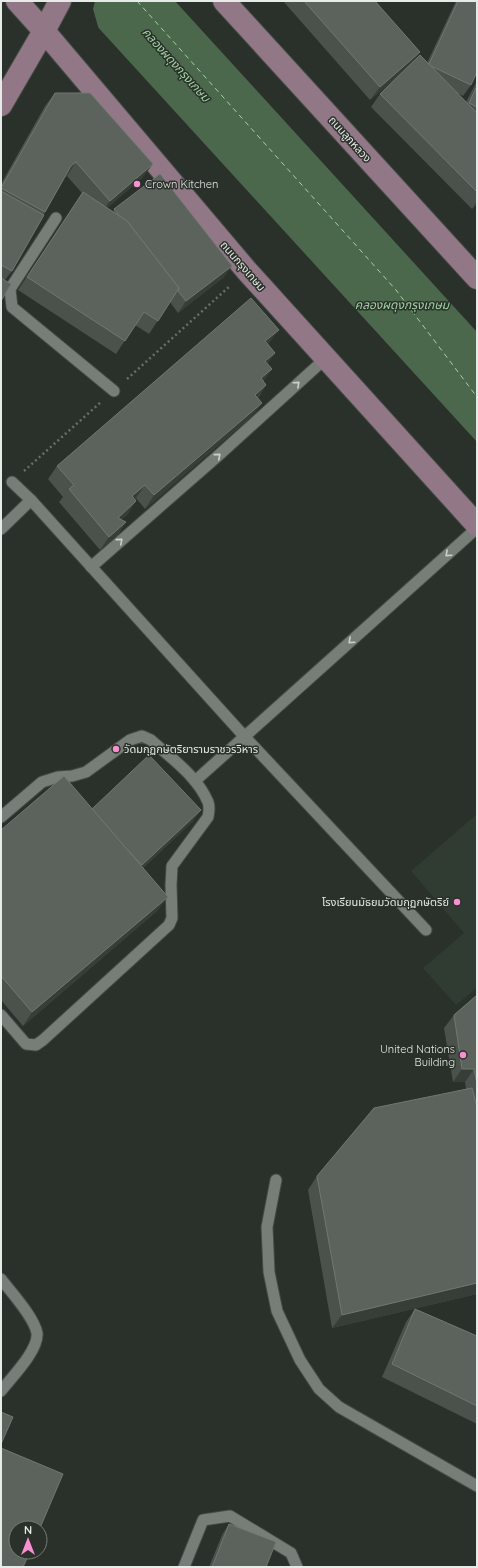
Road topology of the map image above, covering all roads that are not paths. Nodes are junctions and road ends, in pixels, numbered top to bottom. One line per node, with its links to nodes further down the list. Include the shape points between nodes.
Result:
1 (17, 1): 4 (main road, ถนนกรุงเกษม)
2 (224, 1): 7 (main road, ถนนลูกหลวง)
3 (58, 4): 4 (main road)
4 (44, 31): 5 (main road); 8 (main road, ถนนกรุงเกษม, via 247,271)
5 (1, 105)
6 (56, 218): 9 (lane, via 10,289 12,307)
7 (477, 278)
8 (326, 358): 12 (main road, ถนนกรุงเกษม); 15 (lane, one-way to 8)
9 (114, 391)
10 (12, 482): 11 (lane)
11 (31, 500): 14 (lane); 15 (lane)
12 (477, 525)
13 (477, 528): 16 (lane, one-way to 16)
14 (1, 529)
15 (91, 567): 16 (lane)
16 (244, 736): 17 (lane); 19 (lane)
17 (195, 781): 18 (lane, via 151,740 142,736 130,740 86,772 42,782); 20 (lane, via 210,810 208,817 172,866 172,918 169,924 43,1040 36,1044 26,1044)
18 (1, 817)
19 (426, 930)
20 (2, 1020)
21 (276, 1180): 24 (lane, via 267,1227 269,1272 277,1311 300,1360 319,1389 338,1407)
22 (1, 1279): 23 (lane, via 32,1320 37,1334 34,1347)
23 (1, 1391)
24 (477, 1486)
25 (184, 1567): 26 (lane, via 203,1520 230,1516 291,1554)
26 (297, 1567)

